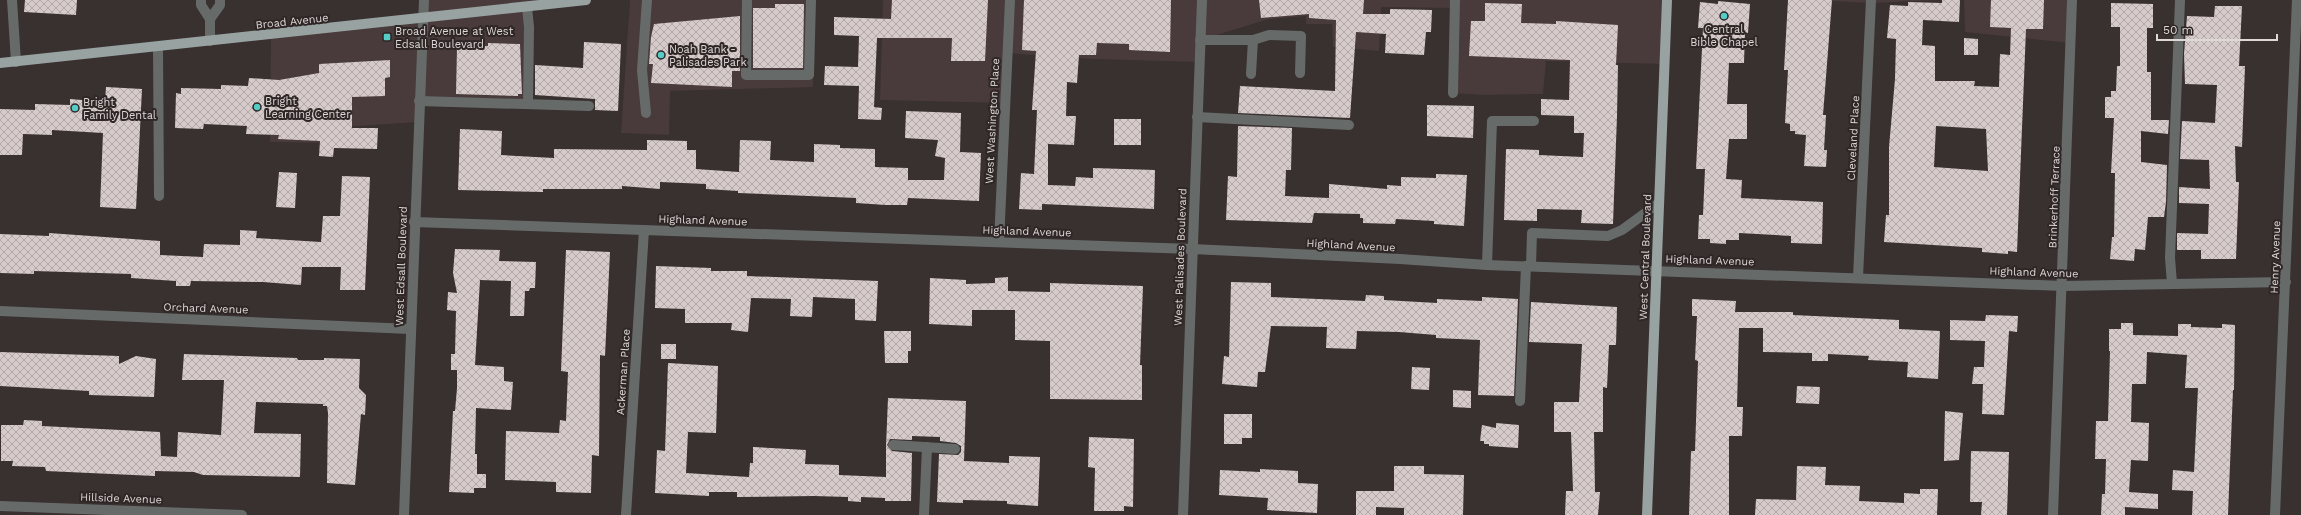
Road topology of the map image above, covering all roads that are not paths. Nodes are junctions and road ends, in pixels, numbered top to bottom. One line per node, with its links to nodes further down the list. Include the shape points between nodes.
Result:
1 (12, 0): 24 (street)
2 (201, 0): 18 (street)
3 (220, 0): 18 (street, via 220,5)
4 (424, 0): 19 (street, West Edsall Boulevard)
5 (586, 0): 17 (main road, Broad Avenue)
6 (647, 0): 32 (street, via 642,70)
7 (747, 0): 8 (street, via 746,75 809,75)
8 (811, 0)
9 (1010, 0): 40 (street, West Washington Place)
10 (1202, 0): 20 (street, West Palisades Boulevard)
11 (1456, 0): 28 (street)
12 (1667, 0): 37 (main road, West Central Boulevard)
13 (1871, 0): 45 (street, Cleveland Place)
14 (2072, 0): 48 (street, Brinkerhoff Terrace)
15 (2180, 0): 47 (street, via 2170,258)
16 (2297, 0): 46 (street, Henry Avenue)
17 (527, 7): 19 (main road, Broad Avenue); 30 (street)
18 (210, 19): 22 (street)
19 (423, 19): 22 (main road, Broad Avenue); 29 (street, West Edsall Boulevard)
20 (1200, 40): 21 (street); 33 (street, West Palisades Boulevard)
21 (1253, 40): 26 (street, via 1269,35 1301,36); 27 (street)
22 (210, 41): 23 (main road, Broad Avenue)
23 (158, 47): 24 (main road, Broad Avenue); 36 (street)
24 (16, 62): 25 (main road, Broad Avenue)
25 (0, 64)
26 (1300, 73)
27 (1251, 74)
28 (1454, 93)
29 (419, 101): 30 (street); 38 (street, West Edsall Boulevard)
30 (528, 104): 31 (street)
31 (588, 106)
32 (646, 113)
33 (1197, 117): 35 (street); 41 (street, West Palisades Boulevard)
34 (1534, 121): 42 (street, via 1492,121)
35 (1349, 125)
36 (158, 196)
37 (1659, 203): 43 (street, via 1622,230 1608,236 1532,234); 44 (main road, West Central Boulevard)
38 (414, 222): 39 (street, Highland Avenue); 50 (street, West Edsall Boulevard)
39 (644, 230): 40 (street, Highland Avenue); 58 (street, Ackerman Place)
40 (999, 242): 41 (street, Highland Avenue)
41 (1192, 250): 42 (street, Highland Avenue); 60 (street, West Palisades Boulevard)
42 (1487, 265): 43 (street, Highland Avenue)
43 (1529, 266): 44 (street, Highland Avenue); 51 (street)
44 (1656, 270): 45 (street, Highland Avenue); 61 (main road, West Central Boulevard)
45 (1858, 277): 48 (street, Highland Avenue)
46 (2286, 282): 47 (street, Highland Avenue); 63 (street, Henry Avenue)
47 (2172, 283): 48 (street, Highland Avenue)
48 (2063, 286): 62 (street, Brinkerhoff Terrace)
49 (0, 311): 50 (street, Orchard Avenue)
50 (410, 329): 57 (street, West Edsall Boulevard)
51 (1520, 400)
52 (893, 445): 53 (street)
53 (927, 447): 54 (street); 59 (street)
54 (955, 449)
55 (0, 506): 56 (street, Hillside Avenue)
56 (242, 515)
57 (404, 515)
58 (626, 515)
59 (924, 515)
60 (1183, 515)
61 (1647, 515)
62 (2054, 515)
63 (2275, 515)

